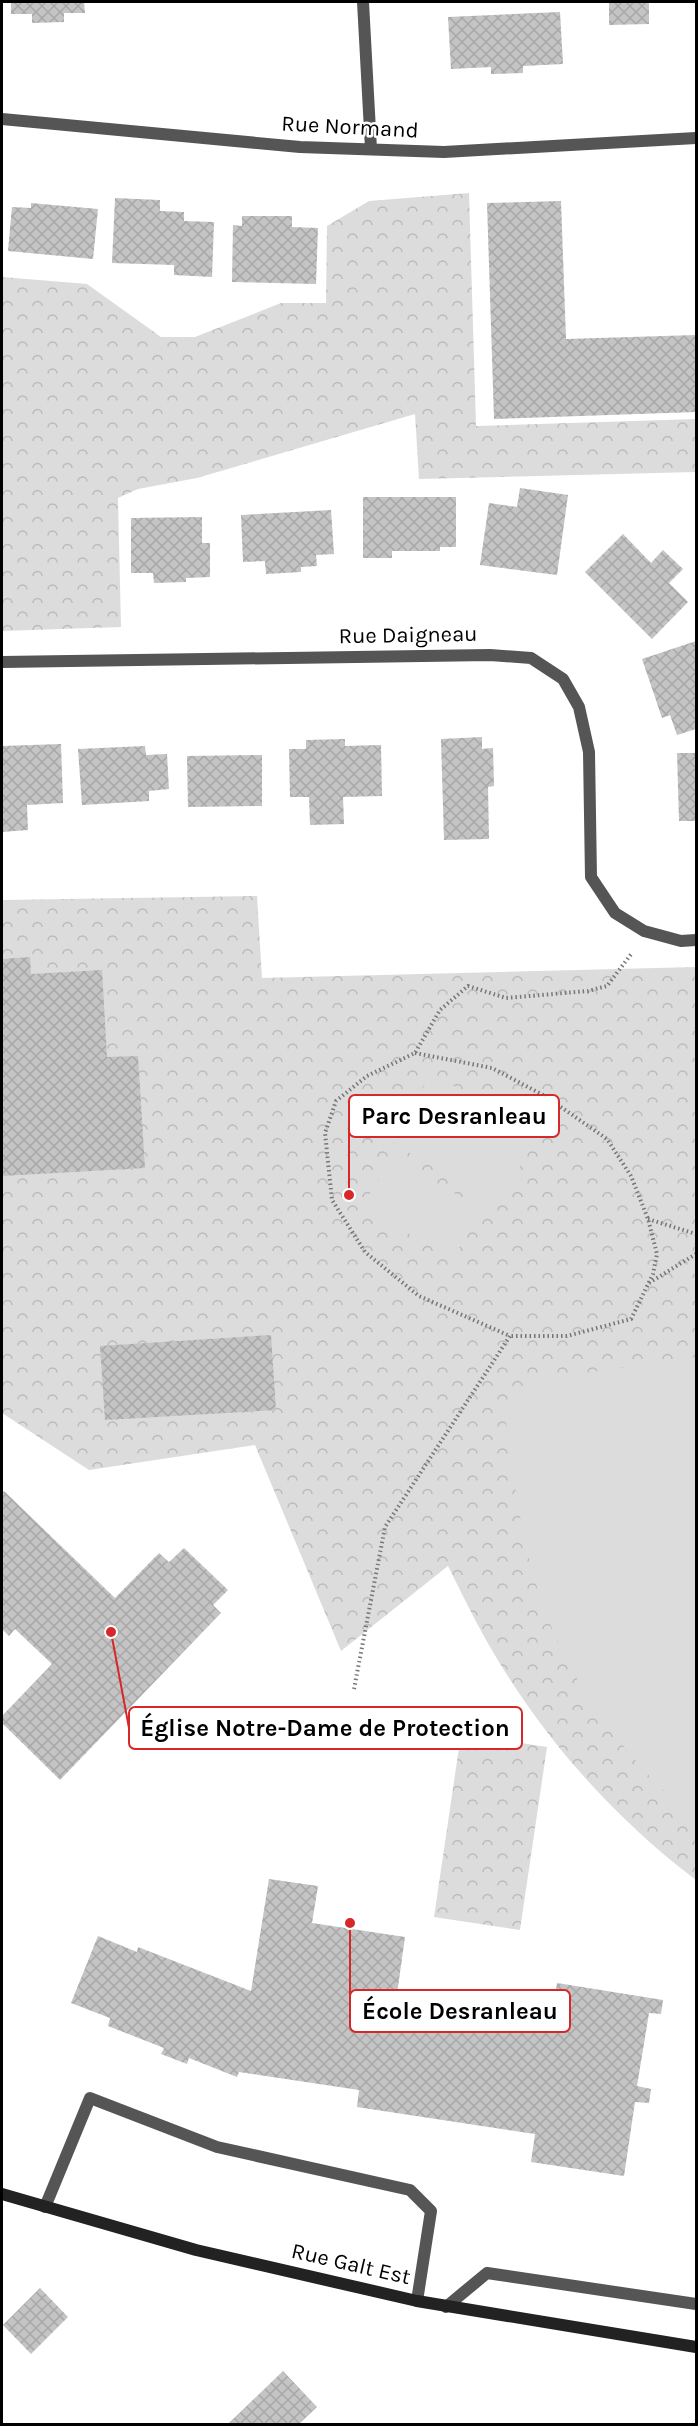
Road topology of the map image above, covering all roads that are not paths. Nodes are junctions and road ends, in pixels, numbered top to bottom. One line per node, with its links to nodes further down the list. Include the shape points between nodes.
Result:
1 (363, 2): 4 (street)
2 (2, 119): 4 (street, Rue Normand)
3 (696, 138): 4 (street, Rue Normand, via 444,152)
4 (371, 150)
5 (2, 662): 6 (street, Rue Daigneau, via 490,655 531,658 563,679 579,707 589,752 591,877 615,914 644,931 681,941)
6 (696, 940)
7 (2, 2194): 8 (street, Rue Galt Est)
8 (45, 2207): 9 (street, Rue Galt Est, via 196,2250); 9 (street, via 90,2098 217,2147 410,2190 431,2211)
9 (417, 2301): 11 (street, Rue Galt Est)
10 (696, 2304): 11 (street, via 487,2273)
11 (446, 2307): 12 (street, Rue Galt Est)
12 (696, 2347)

